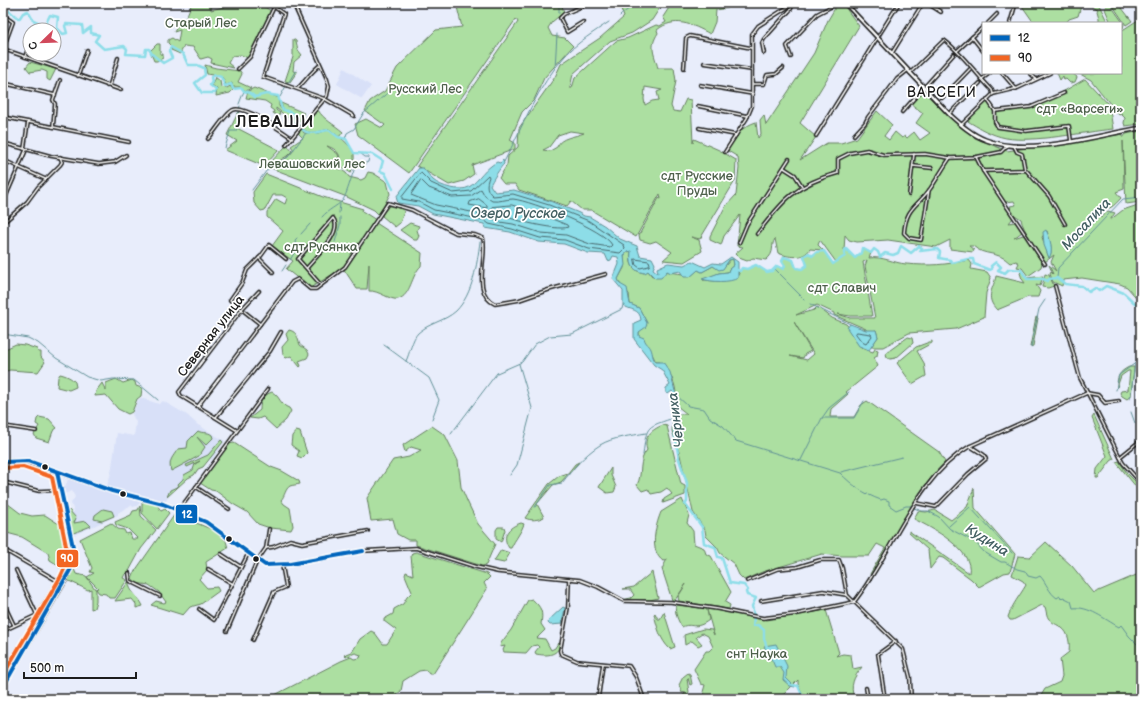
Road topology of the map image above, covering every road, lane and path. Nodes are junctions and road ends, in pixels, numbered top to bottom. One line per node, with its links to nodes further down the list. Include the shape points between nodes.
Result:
1 (276, 3): 11 (street)
2 (293, 3): 34 (street)
3 (590, 3): 15 (street, via 560,18 567,32)
4 (794, 3): 21 (street, via 758,26 751,38); 26 (street, via 762,42)
5 (838, 3): 30 (street, via 817,14 787,46)
6 (846, 3): 20 (main road)
7 (899, 3): 20 (street)
8 (923, 3): 27 (street)
9 (927, 3): 12 (street)
10 (1015, 6): 17 (street)
11 (274, 7): 38 (street, via 250,57); 55 (street, via 284,14 263,78)
12 (941, 12)
13 (997, 14): 16 (street)
14 (3, 15): 22 (street, via 11,20 12,24)
15 (583, 22)
16 (989, 22)
17 (1010, 22)
18 (982, 28): 19 (street)
19 (972, 37): 24 (street); 25 (street)
20 (878, 38): 27 (main road); 79 (street)
21 (751, 48): 35 (street, via 688,37); 39 (street)
22 (3, 49): 29 (street)
23 (87, 50): 45 (street)
24 (982, 50)
25 (957, 51): 37 (street); 40 (street, via 943,40)
26 (764, 53)
27 (892, 54): 40 (main road)
28 (954, 54): 54 (street)
29 (22, 56)
30 (791, 57)
31 (118, 58): 53 (street, via 110,84)
32 (39, 62): 45 (street)
33 (704, 62): 39 (street)
34 (321, 65): 55 (street, via 311,72 309,78); 63 (street, via 329,86)
35 (684, 68)
36 (783, 68): 51 (street, via 776,74 767,76 764,84)
37 (971, 68): 46 (street); 62 (street)
38 (238, 69)
39 (752, 70): 51 (street)
40 (908, 72): 54 (main road); 78 (street, via 897,79 865,124)
41 (989, 74): 46 (street)
42 (1003, 74): 56 (street)
43 (1031, 74): 47 (street)
44 (1048, 74): 47 (street)
45 (78, 76): 53 (street)
46 (982, 79): 60 (street)
47 (1036, 79): 56 (street)
48 (60, 80): 61 (street)
49 (3, 83): 61 (street)
50 (980, 83): 68 (street)
51 (753, 84): 59 (street)
52 (700, 85): 59 (street)
53 (107, 86): 57 (street)
54 (923, 87): 67 (street); 68 (main road)
55 (298, 88): 63 (street)
56 (1016, 89): 60 (street)
57 (121, 90)
58 (1064, 93): 66 (street, via 1030,107)
59 (753, 94): 70 (street)
60 (993, 94): 64 (street)
61 (55, 95): 74 (street)
62 (942, 98)
63 (325, 99): 69 (street); 80 (street)
64 (987, 99): 66 (street); 73 (street)
65 (698, 106): 70 (street)
66 (995, 111): 82 (street, via 998,127 1026,131 1069,126)
67 (902, 112)
68 (948, 114): 73 (main road)
69 (354, 116)
70 (748, 116): 77 (street)
71 (3, 117): 72 (street)
72 (28, 122): 74 (street); 88 (street)
73 (961, 125): 86 (main road, via 984,140)
74 (53, 127): 83 (street)
75 (698, 128): 77 (street)
76 (1141, 128): 82 (main road)
77 (736, 135): 89 (street)
78 (854, 135)
79 (816, 136)
80 (292, 138): 81 (street, via 244,111 235,110 231,111); 85 (street)
81 (208, 139)
82 (1071, 140): 87 (main road)
83 (129, 142)
84 (3, 143): 88 (street)
85 (286, 145)
86 (1007, 146): 87 (main road); 93 (street, via 1001,152)
87 (1014, 146): 101 (street, via 1017,152 1022,154)
88 (25, 150): 92 (street); 97 (street)
89 (725, 152)
90 (914, 154): 94 (street, via 938,154); 98 (street); 104 (street, via 884,155 867,150 857,151 838,159 838,173)
91 (126, 155): 92 (street, via 105,165)
92 (60, 157): 103 (street, via 62,162)
93 (976, 157): 94 (street); 102 (street)
94 (950, 158): 105 (street)
95 (789, 159): 99 (street)
96 (3, 160): 97 (street)
97 (20, 166): 103 (street); 107 (street)
98 (913, 166): 100 (street); 106 (street)
99 (784, 168): 104 (street, via 795,174); 111 (street, via 747,224)
100 (932, 168)
101 (1026, 170): 102 (street); 109 (street, via 1049,196)
102 (983, 171): 114 (street)
103 (45, 180): 108 (street, via 27,202)
104 (802, 186): 110 (street, via 779,205)
105 (929, 190): 105 (street, via 921,240 908,238 904,233 907,216)
106 (909, 195)
107 (3, 203)
108 (3, 223)
109 (1064, 224)
110 (757, 234)
111 (739, 243)
112 (259, 258): 113 (street, via 269,245); 116 (street); 121 (street, via 247,270 242,283 230,300)
113 (286, 259)
114 (1045, 264)
115 (307, 268): 115 (street, via 298,259 334,218 335,234); 118 (street)
116 (273, 272)
117 (606, 274): 118 (street, via 519,300 495,304 487,297 484,289 483,238 456,232 412,210 388,203 345,267)
118 (321, 285): 122 (street, via 316,289 310,289 298,279 294,280)
119 (1055, 286): 125 (street, via 1080,378)
120 (259, 291): 121 (street, Северная улица)
121 (242, 309): 122 (street); 127 (street, Северная улица, via 179,394)
122 (260, 324): 127 (street)
123 (281, 332): 128 (street, via 270,352)
124 (268, 389): 130 (street)
125 (1087, 393): 126 (street, via 1098,395 1105,404); 133 (street); 134 (street)
126 (1119, 402)
127 (198, 406): 128 (street)
128 (216, 417): 130 (street)
129 (3, 426): 131 (street)
130 (236, 430): 139 (street)
131 (36, 431)
132 (1141, 440): 134 (street)
133 (970, 446): 141 (street, via 955,454 938,471); 141 (street, via 986,459 936,506)
134 (1120, 457): 138 (street, via 1127,469)
135 (3, 462): 136 (main road, via 24,461)
136 (57, 472): 140 (main road); 143 (main road)
137 (3, 482): 140 (street, via 39,491)
138 (1141, 483)
139 (195, 487): 142 (street); 143 (street)
140 (60, 490): 159 (main road, via 74,553 73,565)
141 (916, 503): 166 (street, via 888,552)
142 (230, 509)
143 (179, 510): 149 (main road, via 206,522)
144 (269, 529): 146 (street)
145 (368, 531): 146 (street, via 302,543 290,540 273,548)
146 (266, 548): 151 (street)
147 (363, 551): 152 (main road); 157 (street, via 416,548 486,570)
148 (221, 554): 153 (street)
149 (248, 554): 151 (main road); 153 (street)
150 (3, 555): 159 (street, via 6,551)
151 (257, 561): 152 (main road, via 267,566); 171 (street)
152 (282, 565): 173 (street, via 286,587 274,592)
153 (241, 567): 160 (street)
154 (208, 569): 160 (street)
155 (16, 570): 168 (street)
156 (129, 573): 163 (street, via 130,581)
157 (569, 579): 166 (street, via 590,583 624,601 670,602 718,608 763,618); 176 (street, via 568,607 560,654 577,661)
158 (747, 582): 162 (street, via 777,569 797,567 820,560 839,560)
159 (64, 584): 169 (main road)
160 (233, 584): 167 (street, via 214,620)
161 (55, 585): 168 (street)
162 (847, 595): 164 (street, via 822,591); 166 (street)
163 (160, 596)
164 (761, 601)
165 (3, 602): 170 (street)
166 (854, 602): 174 (street)
167 (199, 609)
168 (37, 615): 169 (street); 170 (street)
169 (42, 621): 177 (main road)
170 (14, 626): 172 (street)
171 (227, 630)
172 (3, 631)
173 (253, 640)
174 (896, 641): 183 (street, via 878,654); 184 (street, via 904,652 910,677)
175 (3, 664): 177 (street)
176 (604, 664): 180 (street); 181 (street, via 629,666 636,676)
177 (11, 673): 178 (main road)
178 (3, 687)
179 (866, 688): 182 (street)
180 (598, 699)
181 (644, 699)
182 (868, 699)
183 (885, 699)
184 (911, 699)

